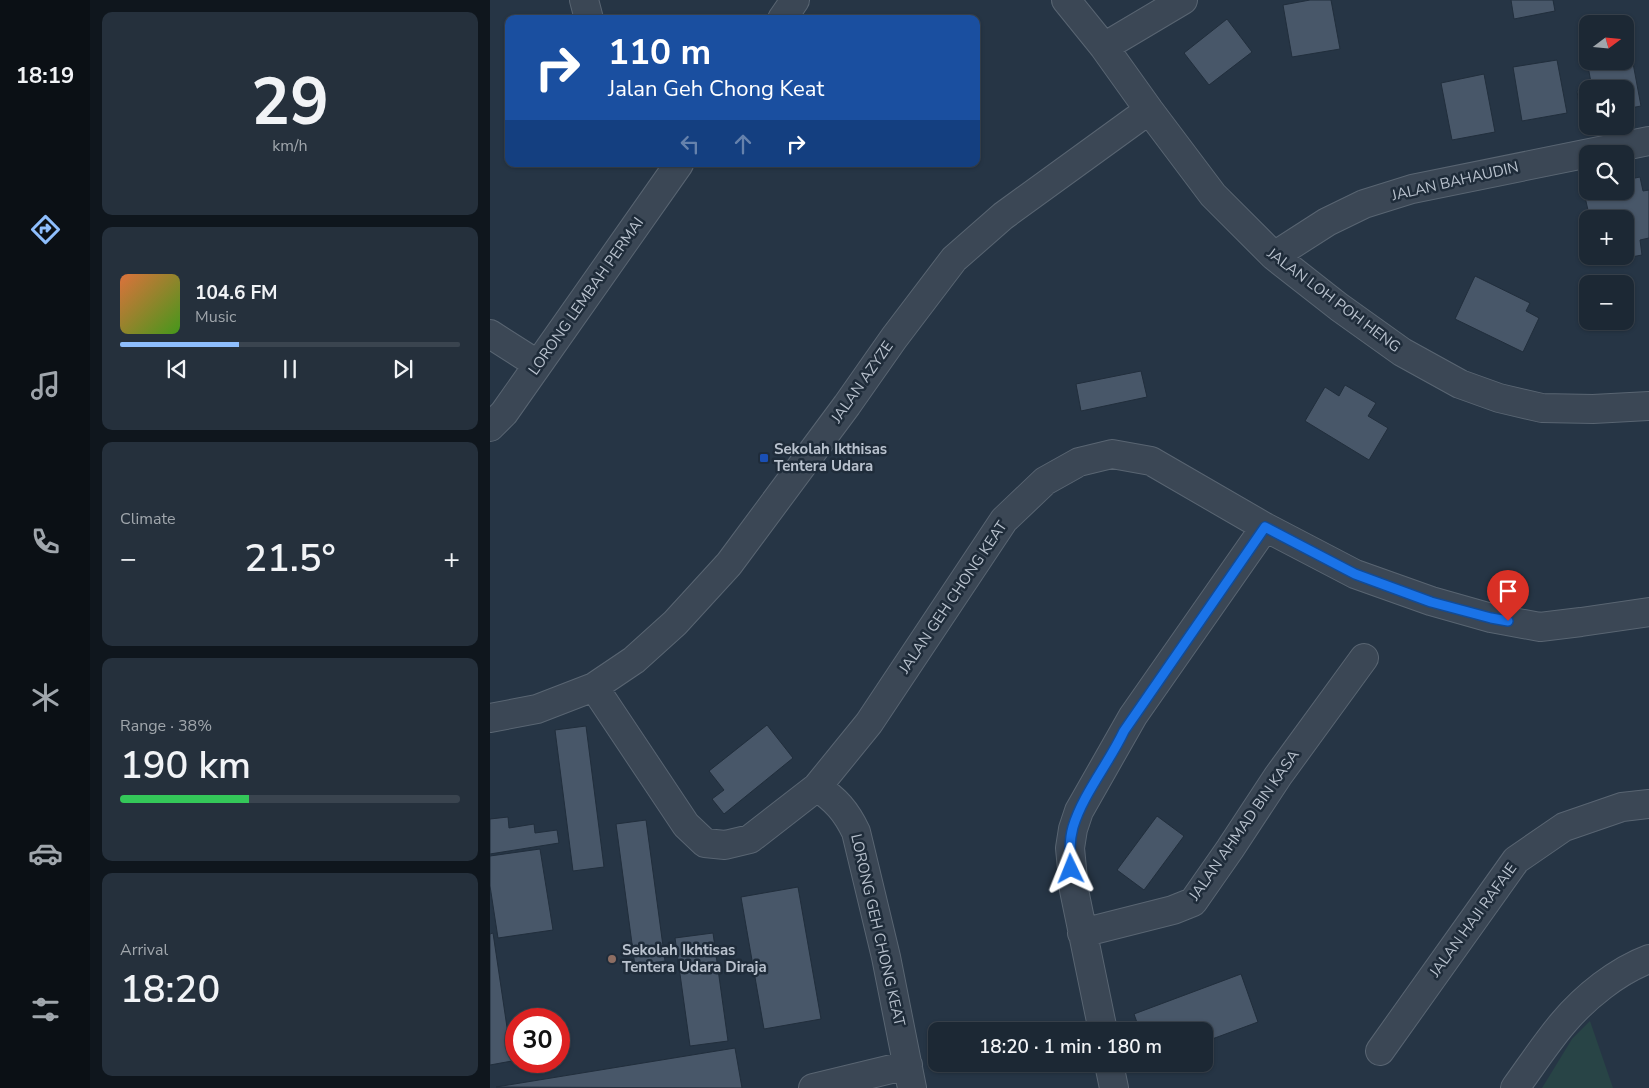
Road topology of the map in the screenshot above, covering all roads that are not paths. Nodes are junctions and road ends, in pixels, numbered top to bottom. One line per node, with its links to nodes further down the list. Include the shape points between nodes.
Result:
1 (584, 0): 5 (street)
2 (795, 0): 6 (street)
3 (1066, 0): 7 (street, JALAN LOH POH HENG)
4 (1183, 0): 7 (street)
5 (588, 15)
6 (785, 15)
7 (1104, 47): 8 (street, JALAN LOH POH HENG)
8 (1148, 110): 11 (street, JALAN LOH POH HENG, via 1213,195); 19 (street, JALAN AZYZE, via 1003,216 954,259 729,564 675,623 634,660)
9 (1649, 141): 11 (street, JALAN BAHAUDIN, via 1412,189 1364,204 1327,222)
10 (677, 167): 13 (street, LORONG LEMBAH PERMAI)
11 (1274, 256): 14 (street, JALAN LOH POH HENG, via 1402,352 1460,384 1542,408)
12 (490, 334): 13 (street)
13 (538, 364): 15 (street, LORONG LEMBAH PERMAI, via 504,413)
14 (1649, 406)
15 (490, 427)
16 (1265, 527): 17 (street, JALAN GEH CHONG KEAT, via 1355,574 1431,602 1491,618 1540,627); 21 (street, JALAN GEH CHONG KEAT, via 1151,461 1112,454 1079,462 1045,481 1004,520 869,723); 23 (street, via 1133,716 1079,811 1070,848)
17 (1649, 612)
18 (1364, 658): 23 (street, JALAN AHMAD BIN KASA, via 1278,776 1193,902)
19 (594, 687): 20 (street, JALAN AZYZE, via 537,709); 21 (street, JALAN GEH CHONG KEAT, via 686,825 705,843 725,845 750,839)
20 (490, 718)
21 (817, 787): 28 (street, LORONG GEH CHONG KEAT, via 835,800 856,832)
22 (1649, 804): 26 (street, JALAN HAJI RAFAIE, via 1622,807 1564,826 1516,860)
23 (1082, 933): 25 (street)
24 (1649, 959): 31 (street, via 1599,988 1563,1022)
25 (1101, 1022)
26 (1380, 1051)
27 (1111, 1072): 30 (street)
28 (910, 1077): 29 (street)
29 (813, 1088)
30 (1114, 1088)
31 (1515, 1088)

